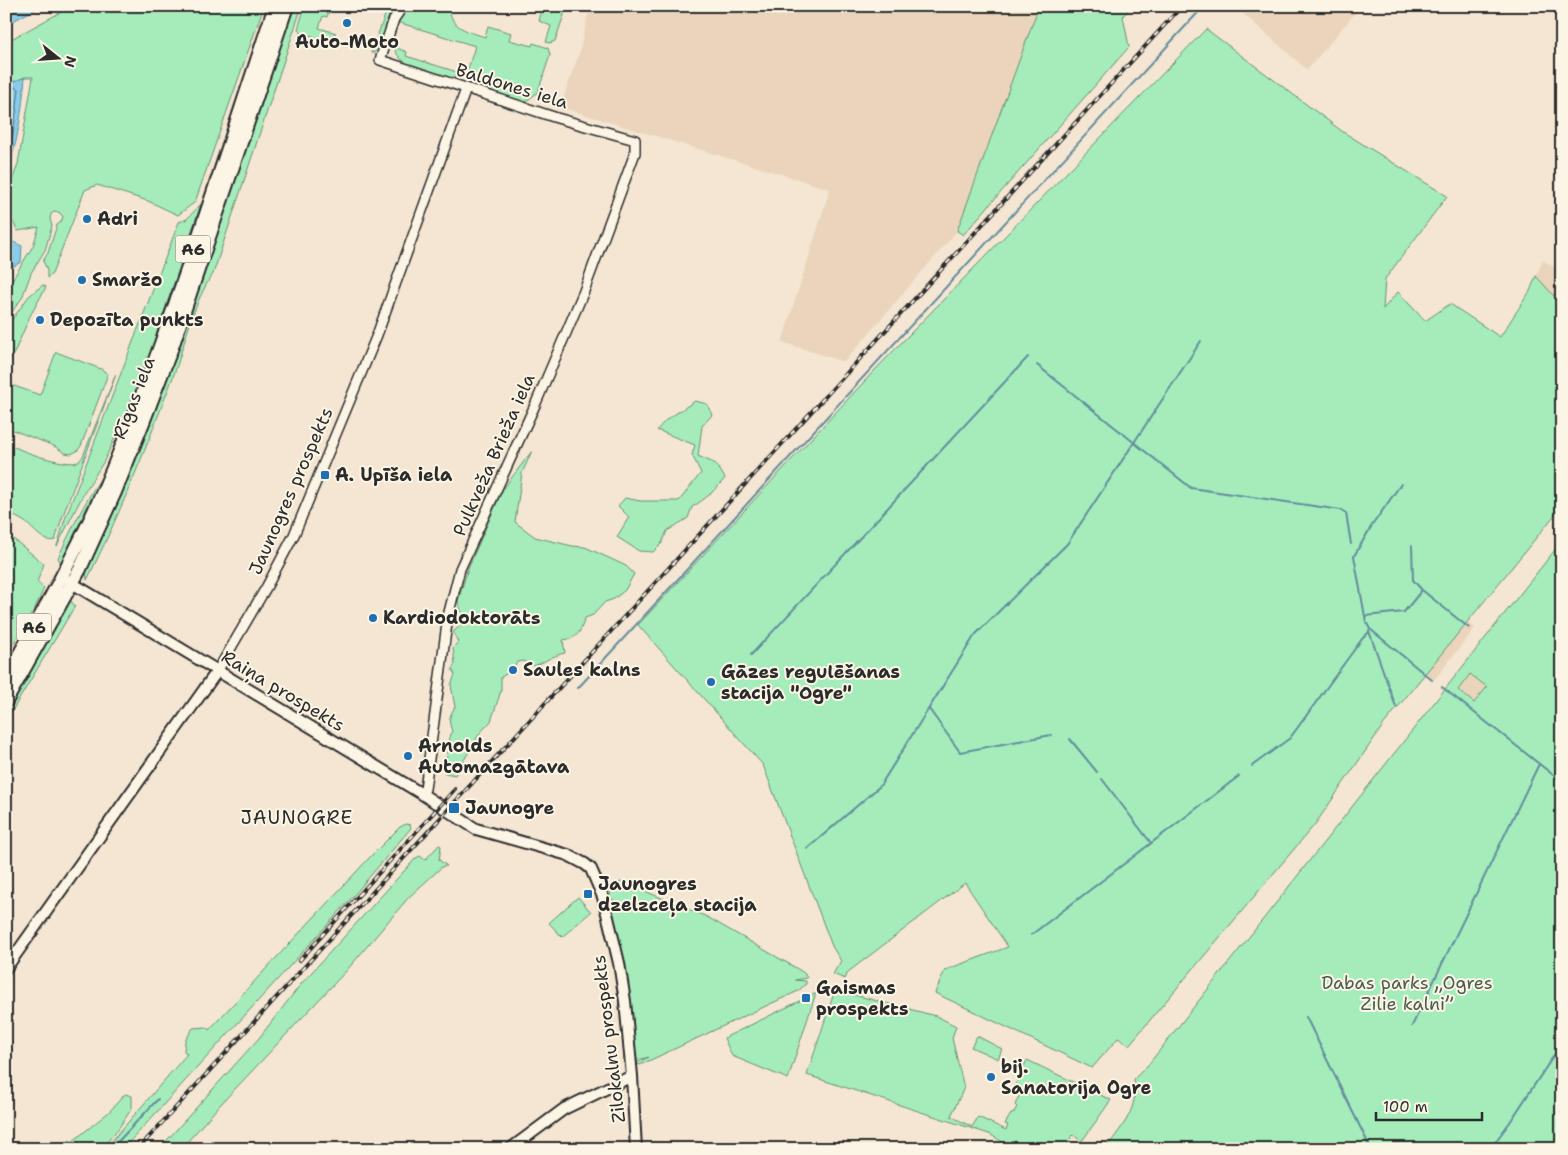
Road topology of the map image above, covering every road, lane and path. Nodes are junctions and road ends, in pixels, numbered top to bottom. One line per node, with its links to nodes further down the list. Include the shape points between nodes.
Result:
1 (275, 6): 6 (highway, Rīgas iela / A6, via 161,346)
2 (287, 6): 6 (highway, Rīgas iela / A6, via 172,347 115,492 80,569)
3 (403, 6): 4 (street, Baldones iela, via 394,19 380,60)
4 (466, 89): 5 (street, Baldones iela); 7 (street, Jaunogres prospekts, via 377,335 297,527)
5 (635, 140): 10 (street, Pulkveža Brieža iela, via 635,153 584,290 460,569 448,616)
6 (67, 579): 7 (main road, Raiņa prospekts); 8 (highway, Rīgas iela / A6); 9 (highway, Rīgas iela / A6)
7 (218, 670): 10 (main road, Raiņa prospekts); 12 (main road, Jaunogres prospekts)
8 (6, 678)
9 (6, 700)
10 (422, 794): 11 (main road, Raiņa prospekts, via 476,829 568,856)
11 (591, 869): 13 (main road, Zilokalnu prospekts, via 604,900 619,963)
12 (6, 968)
13 (632, 1076): 14 (main road, via 564,1109); 15 (main road, Zilokalnu prospekts)
14 (510, 1149)
15 (636, 1149)

